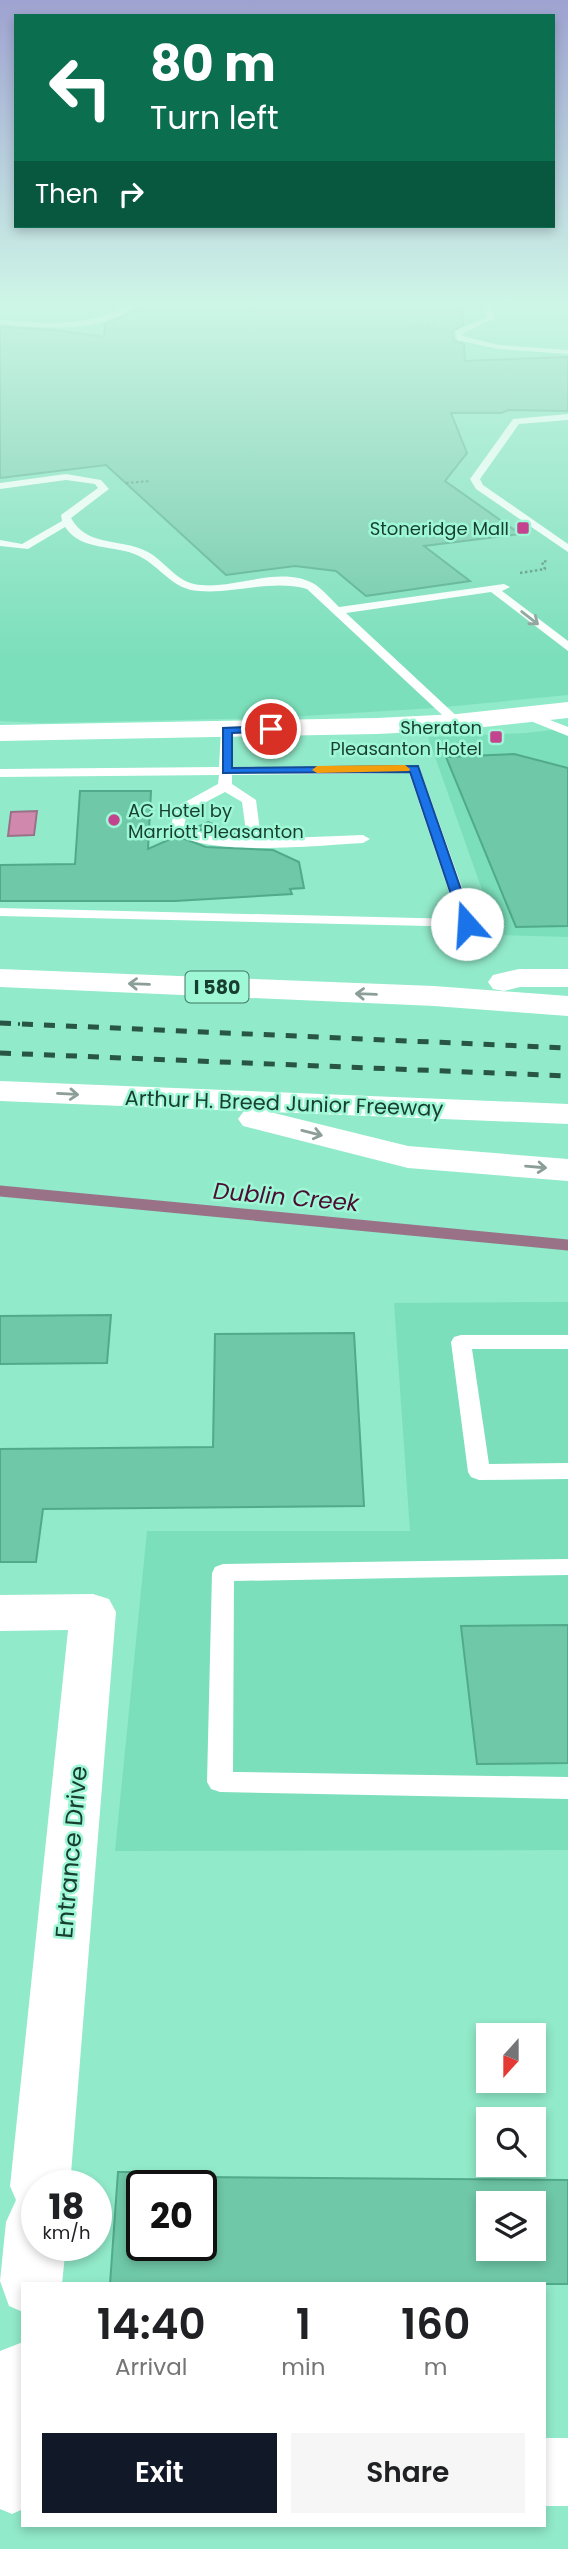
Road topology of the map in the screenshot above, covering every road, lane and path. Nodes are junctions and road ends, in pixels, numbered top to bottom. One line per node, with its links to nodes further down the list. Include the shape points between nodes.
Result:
1 (515, 422): 5 (lane, via 475,480)
2 (0, 485): 3 (lane, via 66,477 98,482 103,489 65,517)
3 (67, 522): 4 (lane, via 24,547); 8 (lane, via 84,541 136,551 188,587 295,581 311,587)
4 (0, 543)
5 (568, 549)
6 (552, 561): 7 (path, via 542,562 545,569)
7 (523, 572)
8 (337, 611): 9 (lane, one-way to 9, via 498,588); 12 (lane)
9 (568, 647)
10 (568, 710): 11 (main road)
11 (527, 715): 12 (main road); 14 (lane)
12 (457, 722): 13 (main road)
13 (227, 730): 15 (main road); 17 (lane)
14 (568, 732)
15 (0, 733)
16 (0, 773): 17 (lane)
17 (226, 778): 19 (lane, via 249,800); 19 (lane, via 181,810 177,829 194,839 219,844); 20 (lane, via 414,769 467,924)
18 (363, 839): 19 (lane)
19 (254, 843)
20 (0, 912)
21 (0, 978): 23 (main road, I 580, one-way to 21)
22 (568, 978): 23 (main road, via 519,978)
23 (434, 996): 24 (main road, I 580)
24 (568, 1006)
25 (0, 1091): 26 (main road, Arthur H. Breed Junior Freeway, one-way to 26)
26 (175, 1099): 27 (main road, Arthur H. Breed Junior Freeway); 28 (main road, one-way to 28, via 408,1157)
27 (568, 1114)
28 (568, 1170)
29 (568, 1342): 30 (lane, via 461,1342 480,1472)
30 (568, 1471)
31 (568, 1567): 33 (lane, via 223,1573 220,1782)
32 (0, 1613): 34 (main road, Entrance Drive, via 93,1612)
33 (568, 1788)
34 (41, 2170)
35 (33, 2261): 36 (main road)
36 (31, 2282)
37 (21, 2393): 40 (main road)
38 (546, 2472): 39 (main road)
39 (568, 2472)
40 (12, 2481)

